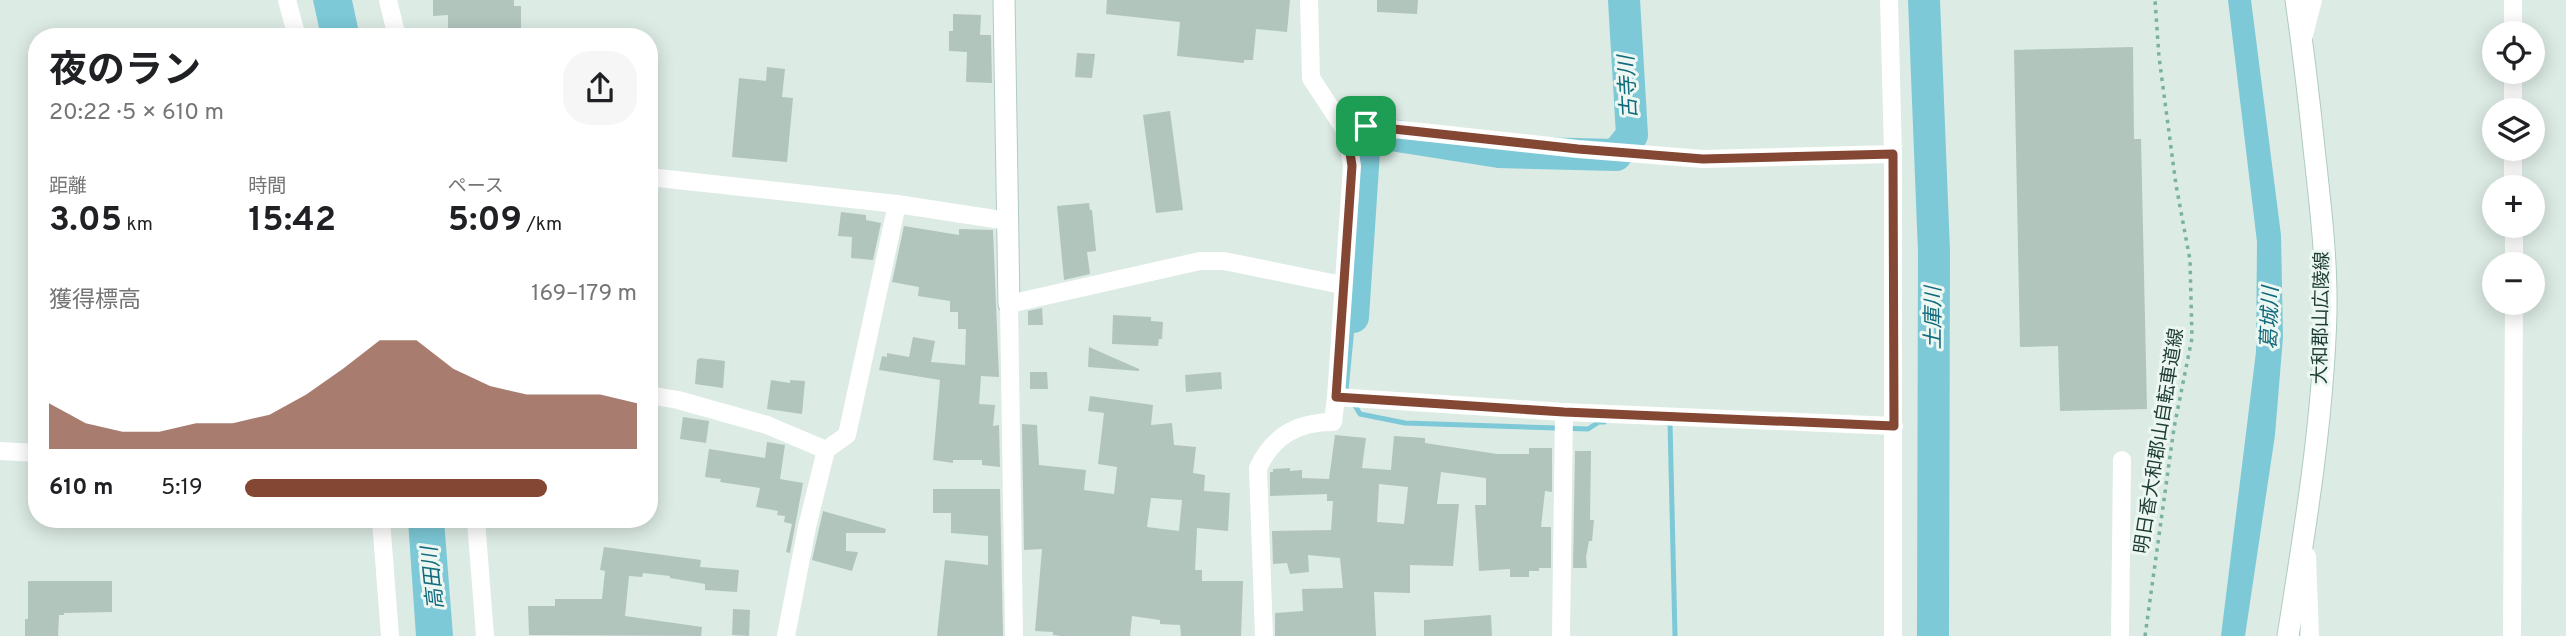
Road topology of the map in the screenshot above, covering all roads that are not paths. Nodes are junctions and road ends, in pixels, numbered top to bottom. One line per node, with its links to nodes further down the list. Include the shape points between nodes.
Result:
1 (288, 0): 10 (street)
2 (388, 0): 11 (street)
3 (1004, 0): 17 (main road)
4 (1309, 0): 13 (street, via 1311,78)
5 (1889, 0): 14 (street)
6 (2296, 0): 12 (main road, 大和郡山広陵線)
7 (2313, 0): 12 (street)
8 (2513, 0): 9 (street)
9 (2513, 21)
10 (295, 28)
11 (395, 28)
12 (2302, 43): 29 (main road, 大和郡山広陵線, via 2320,197 2326,312)
13 (1347, 133): 14 (street, via 1366,126 1703,159); 18 (street, via 1352,166)
14 (1893, 154): 24 (street)
15 (658, 178): 16 (street)
16 (897, 204): 17 (street); 25 (street, via 846,435)
17 (1008, 221): 19 (main road)
18 (1342, 285): 19 (street, via 1224,261 1200,261); 22 (street)
19 (1009, 304): 35 (street)
20 (2514, 315): 42 (street)
21 (658, 397): 25 (street, via 767,425)
22 (1336, 397): 23 (street); 36 (street, via 1333,422 1290,430 1265,453 1258,468)
23 (1564, 412): 24 (street); 37 (street)
24 (1894, 426): 38 (street)
25 (826, 450): 34 (street)
26 (0, 451): 27 (street)
27 (28, 453)
28 (2122, 460): 39 (street)
29 (2305, 526): 40 (main road, 大和郡山広陵線); 41 (street)
30 (382, 528): 32 (street)
31 (477, 528): 33 (street)
32 (390, 636)
33 (485, 636)
34 (786, 636)
35 (1014, 636)
36 (1264, 636)
37 (1561, 636)
38 (1893, 636)
39 (2120, 636)
40 (2288, 636)
41 (2310, 636)
42 (2512, 636)

